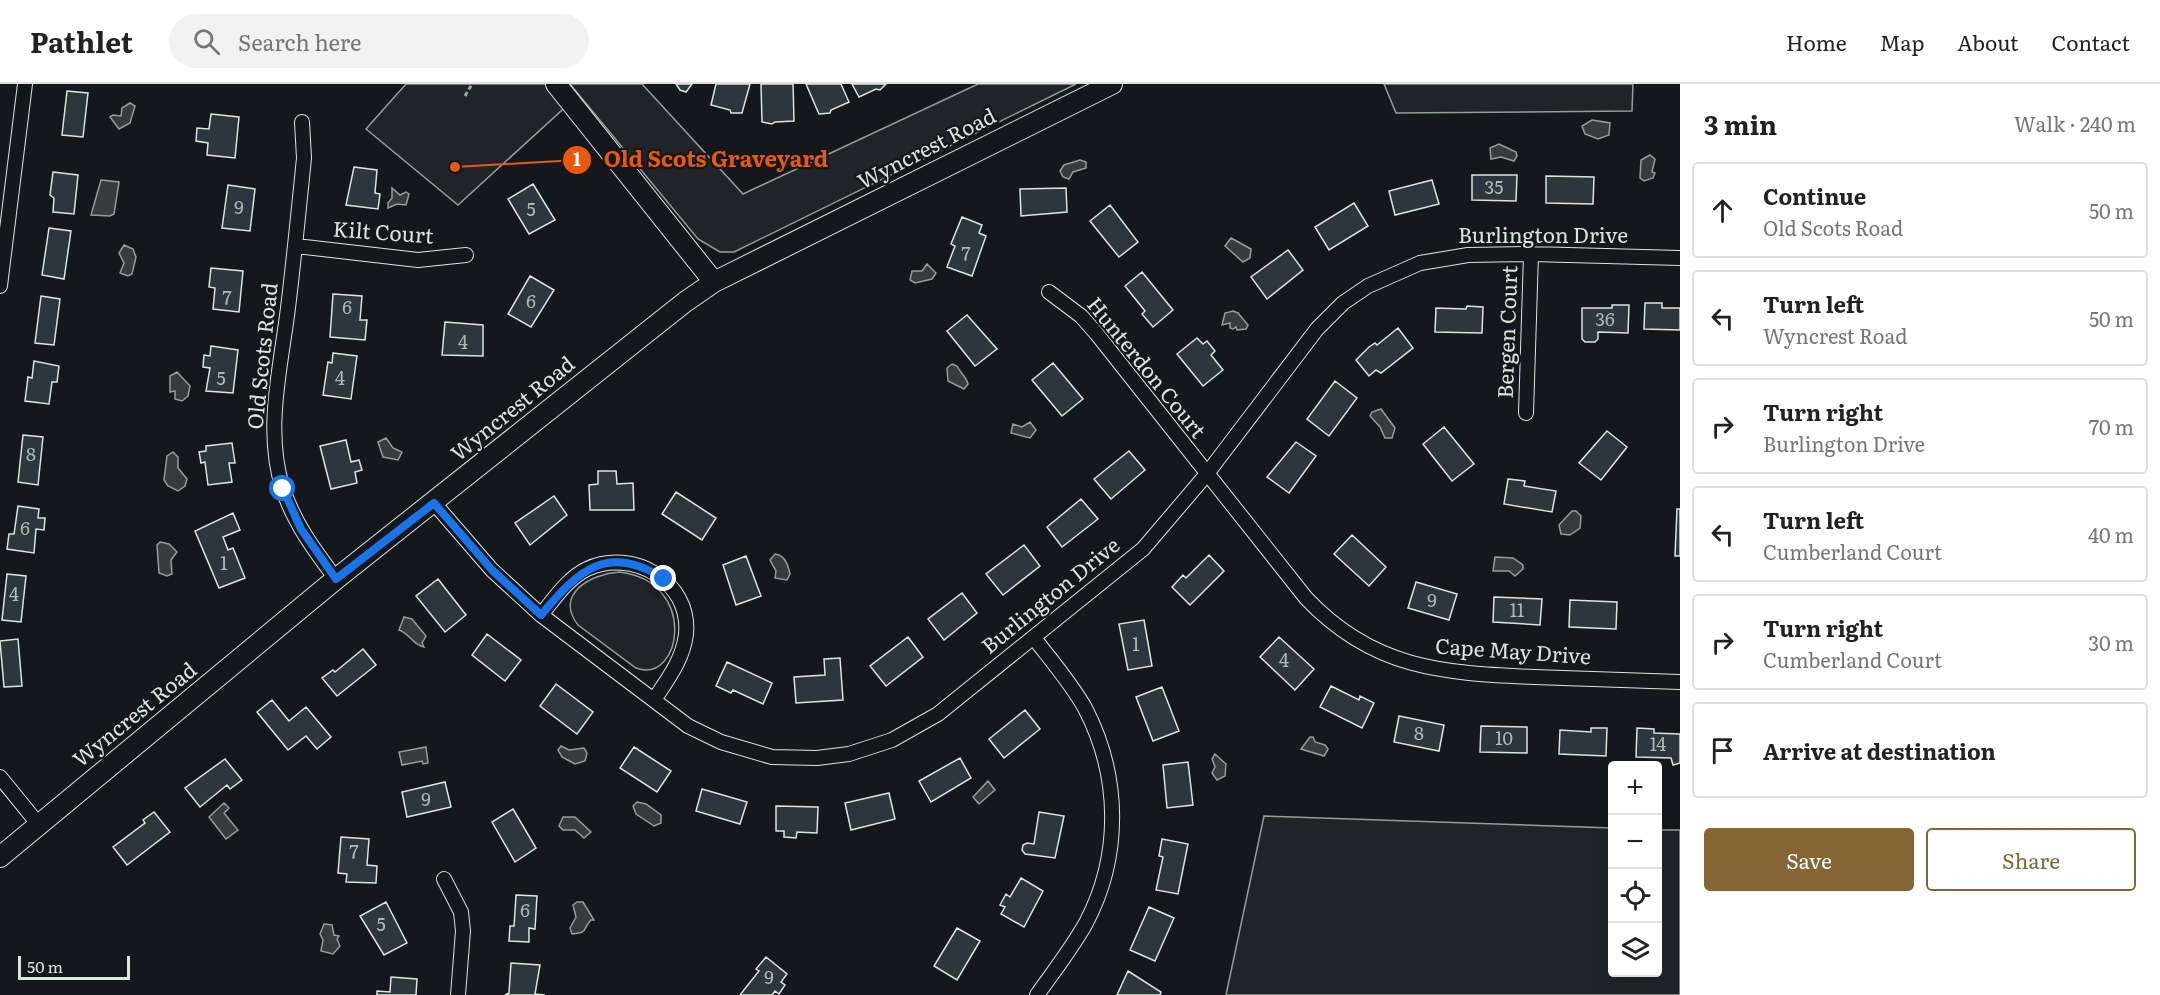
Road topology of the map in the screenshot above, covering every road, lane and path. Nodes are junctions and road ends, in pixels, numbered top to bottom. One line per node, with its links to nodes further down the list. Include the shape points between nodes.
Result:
1 (25, 84): 7 (street)
2 (472, 84): 5 (path)
3 (556, 84): 12 (street)
4 (1112, 84): 12 (street, Wyncrest Road)
5 (465, 96)
6 (302, 122): 8 (street, Old Scots Road, via 304,158)
7 (4, 220): 13 (street)
8 (296, 246): 10 (street, Kilt Court, via 418,260); 18 (street, Old Scots Road, via 275,416 276,453 283,489 294,517)
9 (1532, 254): 11 (street, Burlington Drive); 15 (street, Bergen Court); 16 (street, Burlington Drive, via 1440,258 1402,269 1368,286 1317,328)
10 (466, 255)
11 (1680, 258)
12 (714, 282): 17 (street, Wyncrest Road)
13 (0, 286)
14 (1049, 292): 16 (street, Hunterdon Court, via 1081,315)
15 (1526, 413)
16 (1206, 475): 20 (street, Burlington Drive, via 1143,549); 21 (street, Cape May Drive, via 1318,611 1357,640 1393,658 1462,674)
17 (434, 503): 18 (street, Wyncrest Road); 19 (street, Burlington Drive, via 492,570)
18 (336, 579): 24 (street, Wyncrest Road)
19 (541, 615): 22 (street, Burlington Drive); 22 (street, via 574,577 600,564 630,563 664,579 678,598 686,635 682,653)
20 (1034, 638): 22 (street, Burlington Drive, via 918,727 870,748 830,757 772,757 721,742 688,726); 28 (street, via 1074,690 1095,729 1109,772 1113,820 1108,862 1096,901 1072,945)
21 (1680, 682)
22 (654, 700)
23 (0, 777): 24 (street)
24 (39, 825): 25 (street, Wyncrest Road)
25 (0, 857)
26 (444, 879): 27 (street, via 461,912)
27 (458, 995)
28 (1037, 995)

